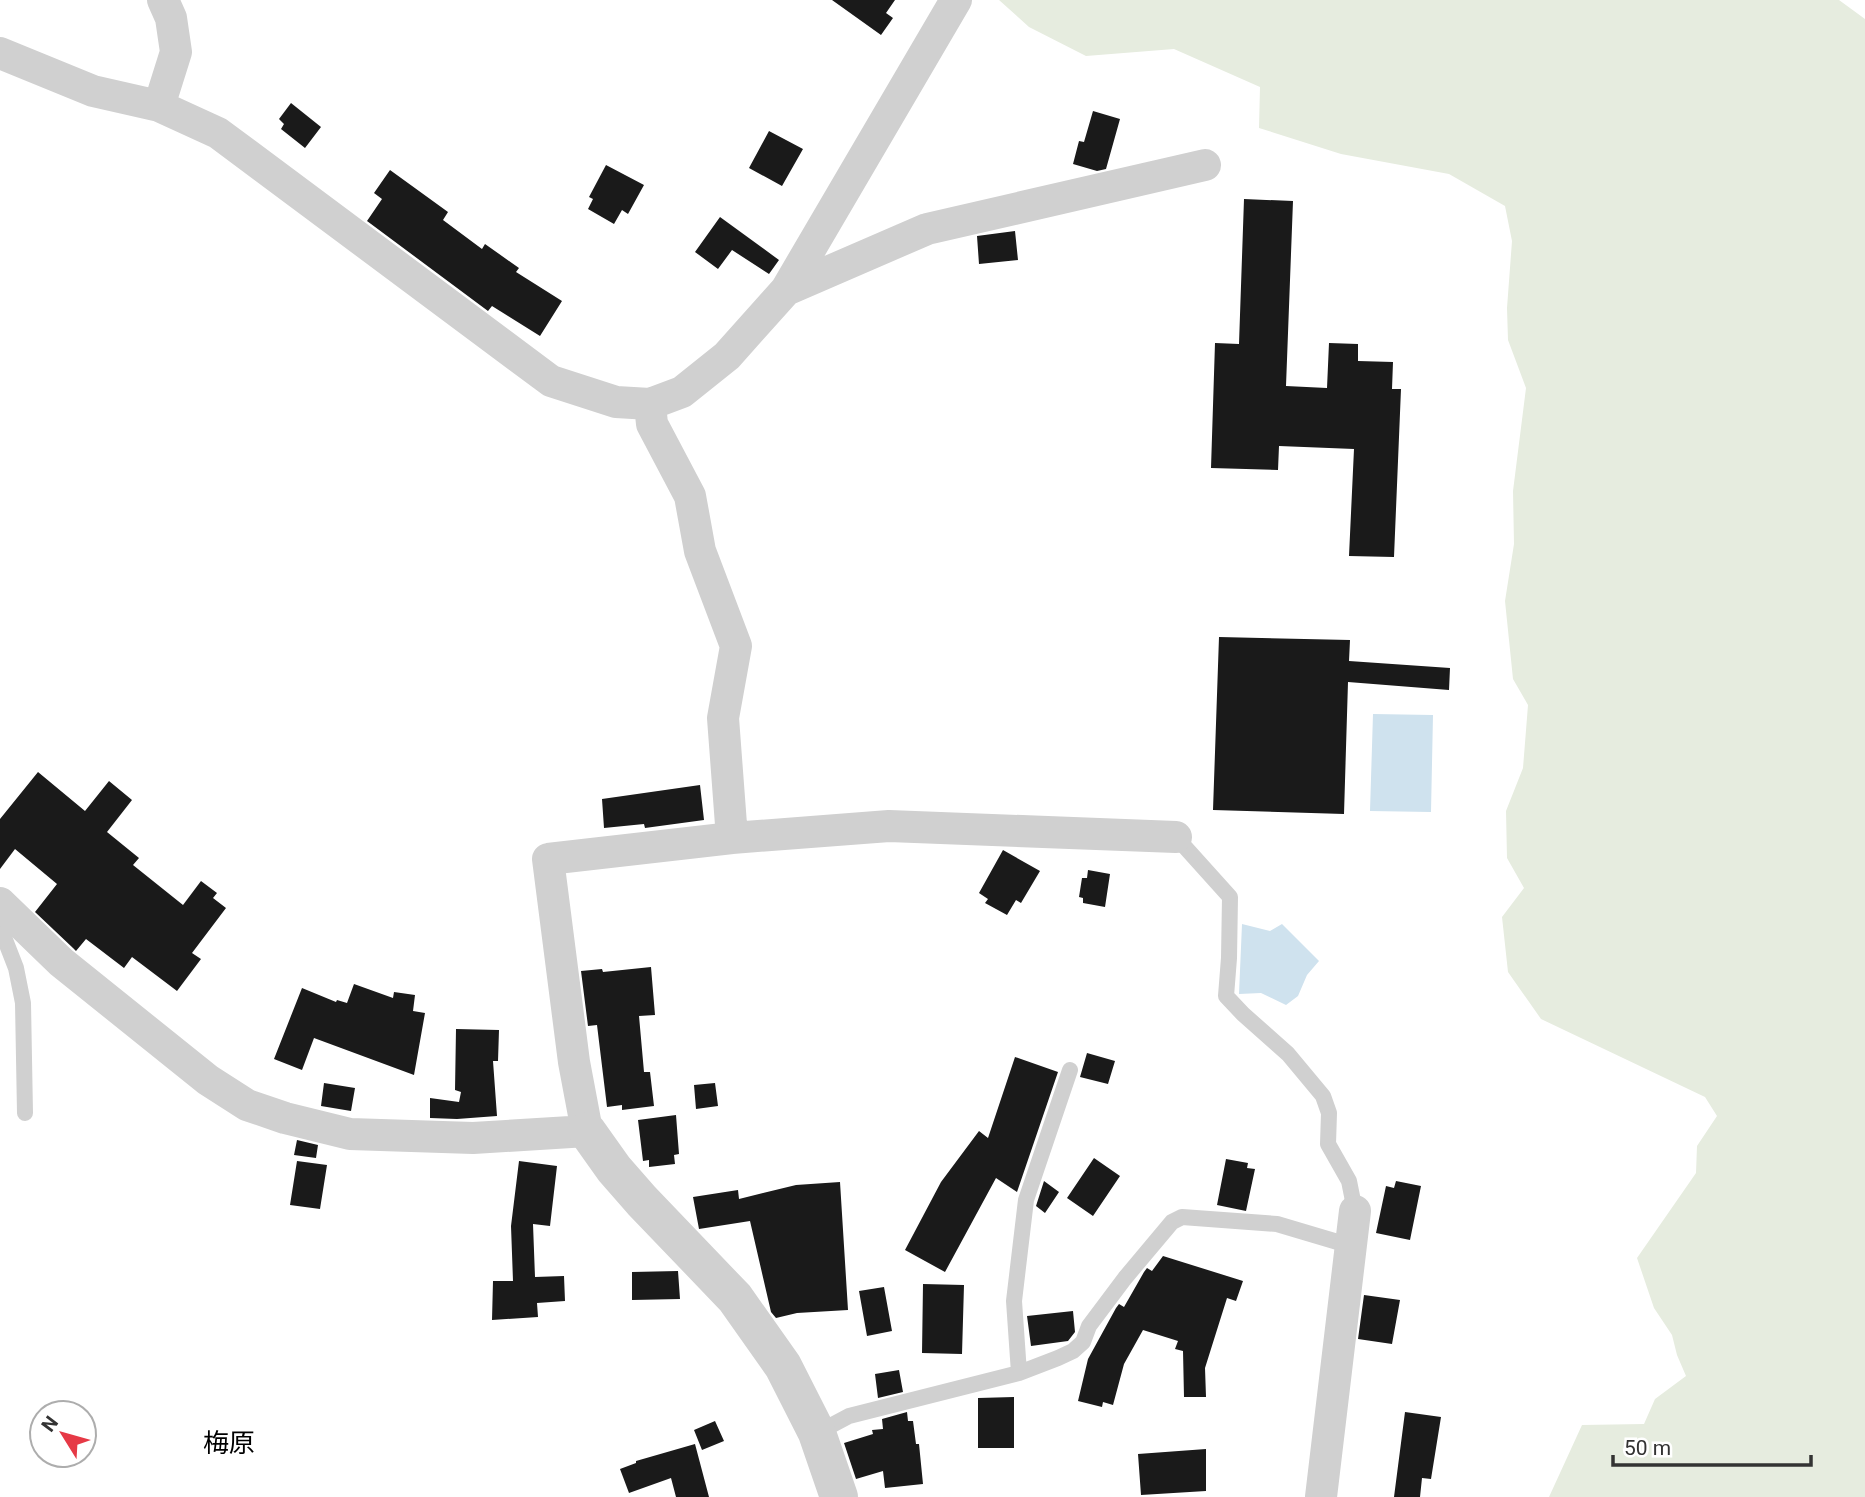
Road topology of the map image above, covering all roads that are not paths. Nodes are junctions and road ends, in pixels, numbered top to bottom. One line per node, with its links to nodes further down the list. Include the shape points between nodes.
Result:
1 (163, 0): 4 (street, via 176,52)
2 (956, 0): 6 (street)
3 (0, 53): 4 (street, via 93,91)
4 (159, 106): 7 (street, via 218,133 551,381 615,402)
5 (1205, 165): 6 (street, via 927,229)
6 (786, 290): 7 (street, via 727,356 682,391)
7 (649, 404): 9 (street, via 652,424 690,496 700,551 736,646 723,718)
8 (1176, 836): 9 (street, via 889,826); 15 (lane, via 1230,897 1226,996 1288,1054 1323,1096 1329,1113 1328,1144 1349,1181)
9 (732, 838): 14 (street, via 548,859)
10 (0, 903): 14 (street, via 61,962 208,1080 247,1105 350,1134 473,1138)
11 (0, 927): 13 (lane, via 23,1003)
12 (1070, 1070): 17 (lane, via 1026,1200 1013,1301)
13 (25, 1113)
14 (587, 1131): 18 (street, via 635,1193 735,1298 783,1366)
15 (1355, 1211): 16 (street)
16 (1351, 1246): 17 (lane, via 1277,1224 1182,1217 1172,1222 1125,1278 1089,1326 1083,1342 1073,1351); 20 (street)
17 (1019, 1373): 18 (lane, via 849,1416)
18 (817, 1433): 19 (street)
19 (839, 1497)
20 (1321, 1497)

